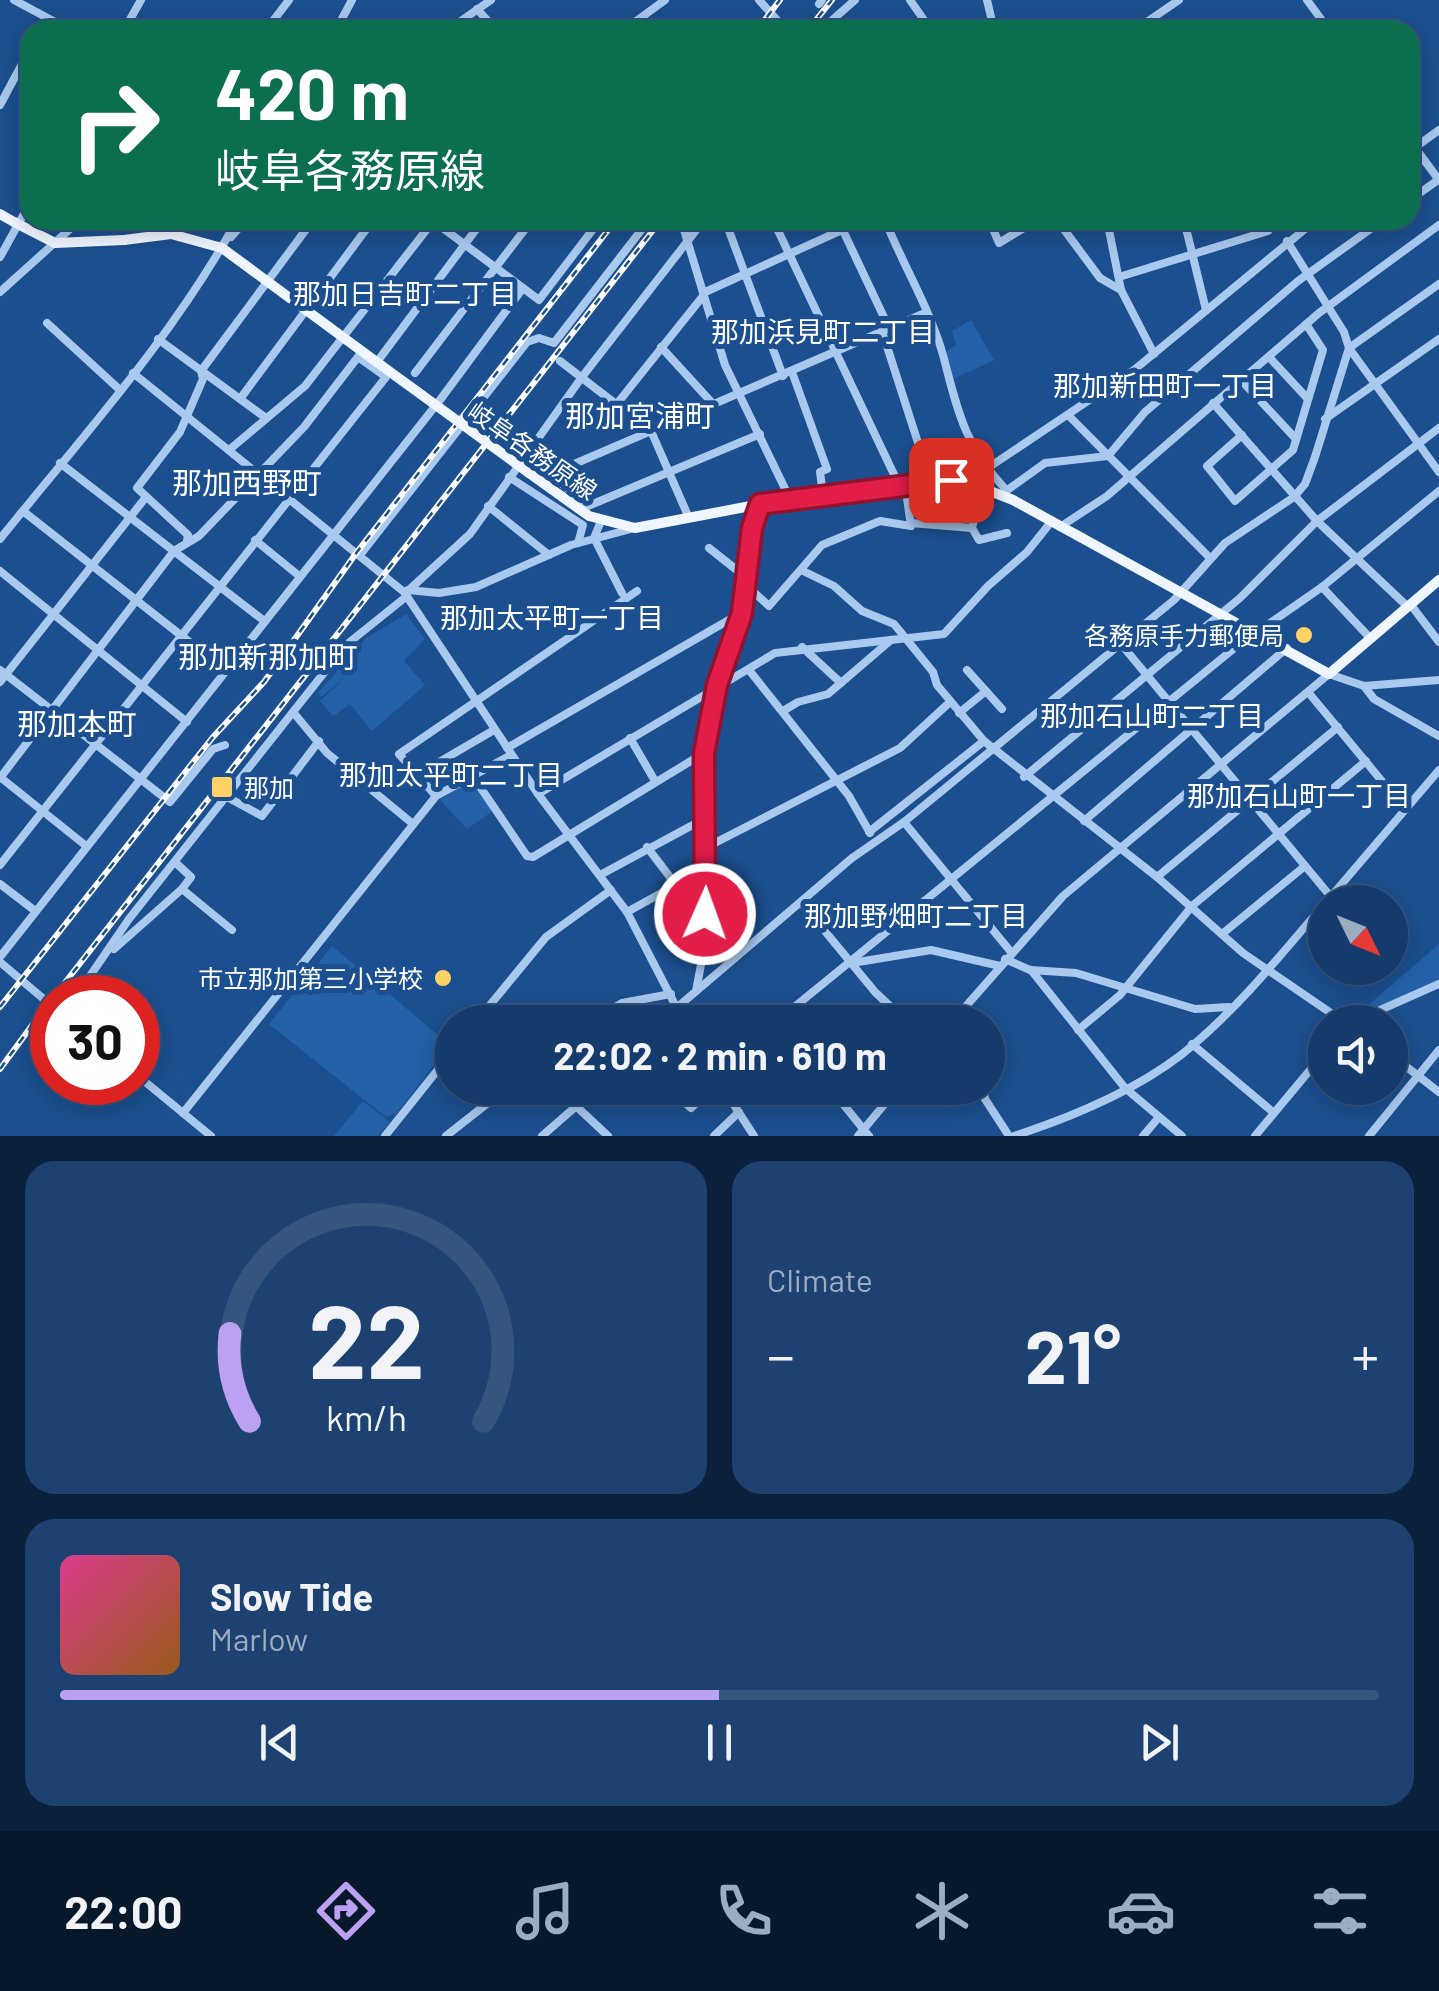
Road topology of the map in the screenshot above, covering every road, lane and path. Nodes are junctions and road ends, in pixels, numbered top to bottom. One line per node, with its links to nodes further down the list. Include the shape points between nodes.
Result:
1 (14, 0): 9 (street)
2 (290, 0): 11 (street)
3 (491, 0): 8 (street)
4 (665, 0): 14 (street)
5 (758, 0): 15 (street)
6 (856, 0): 16 (street)
7 (1179, 0): 17 (street)
8 (476, 9): 12 (street); 13 (street)
9 (47, 18): 10 (street)
10 (51, 20)
11 (274, 20)
12 (461, 20)
13 (486, 20)
14 (638, 20)
15 (777, 20)
16 (833, 20)
17 (1151, 20)
18 (20, 68): 19 (street)
19 (0, 105)
20 (1420, 156): 21 (street)
21 (1439, 180)
22 (20, 221): 56 (street)
23 (1439, 225): 67 (street)
24 (30, 230): 53 (main road, 岐阜各務原線, bridge, via 56,243 171,234)
25 (69, 230): 65 (street)
26 (232, 230): 53 (street)
27 (237, 230): 53 (street)
28 (306, 230): 61 (street)
29 (366, 230): 69 (street)
30 (425, 230): 74 (street)
31 (446, 230): 52 (street)
32 (474, 230): 52 (street)
33 (524, 230): 57 (street)
34 (592, 230): 63 (street, via 539,300)
35 (641, 230): 152 (street, via 554,343 527,342)
36 (684, 230): 51 (street)
37 (697, 230): 51 (street)
38 (729, 230): 58 (street)
39 (779, 230): 54 (street)
40 (843, 230): 54 (street); 73 (street)
41 (889, 230): 70 (street)
42 (994, 230): 43 (street, via 1000,243)
43 (1021, 230)
44 (1064, 230): 64 (street, via 1100,278)
45 (1109, 230): 60 (street)
46 (1186, 230): 55 (street)
47 (1302, 230): 50 (street)
48 (1369, 230): 59 (street)
49 (1268, 232): 55 (street)
50 (1287, 241): 59 (street); 68 (street)
51 (688, 242): 66 (street); 89 (street)
52 (463, 243): 57 (street); 84 (street)
53 (222, 248): 61 (main road, 岐阜各務原線); 75 (street)
54 (790, 254): 58 (street); 81 (street)
55 (1192, 255): 60 (street); 68 (street)
56 (0, 257)
57 (494, 266): 63 (street); 87 (street)
58 (745, 274): 66 (street); 88 (street)
59 (1307, 275): 67 (street); 111 (street, via 1145,412)
60 (1119, 277): 64 (street)
61 (267, 283): 69 (main road, 岐阜各務原線); 85 (street)
62 (1439, 284): 78 (street)
63 (522, 288): 143 (street)
64 (1121, 290): 80 (street)
65 (0, 292)
66 (703, 294): 77 (street); 93 (street)
67 (1327, 307): 72 (street); 78 (street)
68 (1206, 310): 80 (street)
69 (307, 311): 74 (main road, 岐阜各務原線); 94 (street)
70 (925, 313): 73 (street); 113 (street, via 952,400)
71 (47, 323): 92 (street)
72 (1306, 324): 82 (street); 95 (street, via 1323,350)
73 (887, 332): 81 (street); 121 (street)
74 (344, 338): 79 (main road, 岐阜各務原線); 101 (street, via 305,386)
75 (158, 339): 85 (street); 86 (street)
76 (1439, 339): 91 (street)
77 (661, 348): 97 (street); 98 (street)
78 (1348, 348): 91 (street); 102 (street)
79 (360, 354): 84 (main road, 岐阜各務原線); 115 (street, via 322,408); 130 (street, via 386,377)
80 (1154, 354): 99 (street)
81 (836, 355): 88 (street); 123 (street)
82 (1268, 357): 90 (street); 95 (street)
83 (560, 360): 89 (street)
84 (379, 364): 137 (main road, 岐阜各務原線, bridge)
85 (201, 371): 94 (street); 100 (street)
86 (133, 373): 92 (street); 100 (street)
87 (415, 373)
88 (788, 374): 93 (street); 126 (street, via 828,469 820,472)
89 (582, 377): 97 (street); 110 (street)
90 (1241, 380): 96 (street); 107 (street)
91 (1375, 386): 102 (street); 108 (street)
92 (120, 390): 112 (street)
93 (740, 393): 98 (street); 105 (street)
94 (240, 399): 101 (street)
95 (1308, 399): 107 (street)
96 (1214, 403): 106 (street); 119 (street)
97 (616, 405): 104 (street)
98 (714, 405): 104 (street)
99 (1068, 415): 111 (street); 113 (street)
100 (186, 416): 109 (street); 129 (street, via 137,488)
101 (266, 418): 109 (street)
102 (1325, 419): 128 (street, via 1305,484)
103 (1439, 428): 108 (street)
104 (651, 431): 116 (street); 118 (street)
105 (760, 434): 116 (street); 131 (street)
106 (1242, 436): 114 (street); 114 (street, via 1208,466 1235,500)
107 (1296, 438): 114 (street)
108 (1418, 444): 117 (street); 138 (street)
109 (229, 450): 115 (street)
110 (526, 453): 118 (street); 120 (street)
111 (1108, 456): 119 (street); 127 (street, via 1045,463)
112 (60, 463): 134 (street); 135 (street)
113 (986, 468): 122 (street); 127 (street)
114 (1270, 469): 128 (street)
115 (256, 472): 130 (street); 148 (street)
116 (670, 472): 118 (street, via 588,506); 136 (street)
117 (1439, 472)
118 (551, 474)
119 (1129, 477): 140 (street); 154 (street)
120 (509, 478): 133 (street); 149 (street, via 584,525)
121 (930, 480): 122 (main road, 岐阜各務原線); 123 (main road, 岐阜各務原線)
122 (966, 482): 124 (main road, 岐阜各務原線)
123 (902, 484): 126 (main road, 岐阜各務原線); 139 (street)
124 (982, 487): 127 (main road, 岐阜各務原線); 142 (street)
125 (1439, 491): 155 (street)
126 (823, 494): 131 (main road, 岐阜各務原線)
127 (1010, 496): 140 (main road, 岐阜各務原線)
128 (1294, 496): 138 (street); 154 (street)
129 (146, 497): 135 (street); 148 (street)
130 (288, 498): 143 (street); 147 (street)
131 (790, 499): 132 (main road, 岐阜各務原線)
132 (760, 504): 136 (main road, 岐阜各務原線); 161 (street)
133 (488, 506): 153 (street); 165 (street, via 470,534)
134 (23, 511): 146 (street); 156 (street)
135 (130, 517): 151 (street); 156 (street)
136 (689, 518): 141 (main road, 岐阜各務原線)
137 (601, 521): 141 (main road, 岐阜各務原線); 145 (street)
138 (1318, 521): 155 (street); 170 (street)
139 (911, 522): 142 (street); 157 (street, via 880,521 832,540)
140 (1056, 525): 166 (main road, 岐阜各務原線); 176 (street, via 944,634)
141 (634, 528): 145 (street)
142 (972, 528): 144 (street, via 979,540)
143 (333, 533): 152 (street); 159 (street)
144 (1007, 533)
145 (594, 538): 149 (street); 167 (street)
146 (0, 539)
147 (255, 540): 159 (street); 162 (street)
148 (187, 541): 151 (street)
149 (578, 543): 153 (street)
150 (708, 548): 161 (street)
151 (174, 552): 162 (street); 168 (street)
152 (360, 555): 165 (street)
153 (549, 555): 165 (street, via 460,591)
154 (1210, 558): 166 (street)
155 (1357, 558): 163 (street); 169 (street)
156 (92, 566): 168 (street); 172 (street)
157 (801, 570): 161 (street, via 769,606); 176 (street, via 834,586 862,611 888,619)
158 (0, 571): 172 (street)
159 (298, 575): 173 (street)
160 (1439, 580): 169 (main road)
161 (748, 583): 171 (street)
162 (219, 586): 173 (street); 175 (street)
163 (1322, 587): 174 (street); 177 (street)
164 (637, 591): 197 (street)
165 (407, 592): 197 (street); 202 (street, via 353,636)
166 (1180, 592): 170 (main road, 岐阜各務原線); 180 (street)
167 (622, 593)
168 (136, 601): 175 (street); 183 (street)
169 (1410, 606): 177 (main road); 179 (street)
170 (1220, 612): 174 (main road, 岐阜各務原線); 188 (street)
171 (742, 613): 193 (street); 215 (street)
172 (54, 614): 183 (street); 189 (street)
173 (264, 620): 184 (street)
174 (1255, 632): 182 (main road, 岐阜各務原線); 199 (street)
175 (180, 636): 184 (street); 192 (street)
176 (907, 638): 178 (street); 198 (street)
177 (1371, 638): 187 (main road)
178 (892, 640): 181 (street); 191 (street)
179 (1439, 642)
180 (1121, 644): 188 (street); 214 (street)
181 (802, 647): 185 (street, via 775,653); 191 (street)
182 (1287, 648): 187 (main road, 岐阜各務原線); 208 (street)
183 (98, 650): 192 (street); 201 (street)
184 (225, 670): 205 (street)
185 (749, 670): 193 (street); 203 (street)
186 (967, 670): 195 (street)
187 (1329, 674): 194 (street); 196 (street)
188 (1146, 675): 199 (street); 223 (street)
189 (2, 676): 201 (street)
190 (1439, 680): 194 (street)
191 (840, 683): 203 (street)
192 (141, 684): 205 (street); 212 (street)
193 (717, 685): 210 (street); 216 (street)
194 (1364, 686): 209 (street, via 1374,700)
195 (986, 691): 200 (street); 204 (street)
196 (1308, 692): 206 (street); 218 (street)
197 (475, 702): 207 (street); 220 (street, via 399,754)
198 (950, 702): 204 (street); 226 (street, via 900,748)
199 (1168, 702): 208 (street); 230 (street)
200 (1002, 708)
201 (52, 711): 212 (street); 222 (street)
202 (293, 712): 211 (street); 229 (street)
203 (784, 712): 226 (street)
204 (959, 713): 214 (street)
205 (188, 722): 224 (street)
206 (1338, 728): 217 (street); 231 (street)
207 (494, 730): 215 (street); 220 (street)
208 (1192, 730): 218 (street); 235 (street)
209 (1439, 736)
210 (630, 738): 225 (street); 227 (street)
211 (319, 741): 229 (street, via 262,816); 237 (street)
212 (94, 744): 224 (street); 233 (street)
213 (224, 745): 224 (street, via 170,802)
214 (988, 745): 223 (street); 236 (street); 238 (street)
215 (509, 752): 221 (street); 227 (street)
216 (704, 753): 225 (street); 234 (street)
217 (1366, 761): 232 (street); 240 (street)
218 (1220, 764): 231 (street); 245 (street)
219 (1439, 770): 232 (street)
220 (418, 775): 228 (street)
221 (472, 776): 228 (street); 239 (street, via 527,856)
222 (0, 777): 233 (street)
223 (1024, 777): 230 (street)
224 (139, 779): 242 (street)
225 (655, 781): 239 (street)
226 (838, 783): 238 (street); 244 (street)
227 (538, 794): 239 (street)
228 (436, 796): 237 (street)
229 (227, 797): 246 (street)
230 (1053, 798): 235 (street); 252 (street)
231 (1251, 800): 240 (street); 251 (street)
232 (1404, 809): 255 (street)
233 (43, 810): 242 (street); 247 (street)
234 (702, 820): 243 (street); 244 (street)
235 (1084, 821): 245 (street)
236 (904, 822): 241 (street); 252 (street)
237 (412, 824): 306 (street)
238 (870, 832): 241 (street)
239 (570, 833): 250 (street)
240 (1278, 834): 248 (street); 260 (street)
241 (874, 841): 259 (street)
242 (86, 845): 261 (street)
243 (647, 847): 250 (street); 256 (street)
244 (705, 848): 249 (street)
245 (1120, 848): 251 (street); 267 (street, via 1063,896)
246 (176, 863): 257 (street, via 190,877); 266 (street)
247 (0, 866)
248 (1305, 866): 254 (street); 265 (street)
249 (708, 868): 256 (street); 276 (street)
250 (600, 875): 258 (street)
251 (1158, 877): 260 (street)
252 (952, 881): 267 (street); 269 (street)
253 (0, 884): 261 (street)
254 (1317, 885)
255 (1340, 885)
256 (676, 886): 262 (street)
257 (182, 888): 264 (street); 266 (street)
258 (611, 890): 262 (street); 278 (street, via 546,936)
259 (802, 902): 269 (street); 276 (street)
260 (1192, 906): 265 (street); 275 (street)
261 (34, 910): 268 (street)
262 (627, 912): 277 (street)
263 (1308, 923): 271 (street)
264 (232, 930)
265 (1222, 934): 271 (street)
266 (112, 950): 272 (street)
267 (1006, 959): 269 (street, via 931,950); 270 (street); 284 (street)
268 (0, 960): 274 (street)
269 (852, 964): 282 (street); 283 (street)
270 (1030, 970): 275 (street, via 1058,969); 288 (street)
271 (1266, 971): 285 (street); 287 (street)
272 (93, 975)
273 (1439, 984): 286 (street)
274 (30, 987)
275 (1126, 988): 287 (street, via 1196,1009); 288 (street)
276 (696, 991): 281 (street)
277 (670, 994): 279 (street); 280 (street)
278 (490, 1005)
279 (619, 1005)
280 (676, 1005)
281 (678, 1005)
282 (799, 1005)
283 (892, 1005)
284 (967, 1005)
285 (1318, 1005)
286 (1391, 1005)
287 (1233, 1006): 289 (street)
288 (1078, 1030): 295 (street)
289 (1192, 1044): 295 (street); 305 (street)
290 (1439, 1050): 294 (street)
291 (1408, 1068): 294 (street)
292 (1308, 1072): 305 (street)
293 (435, 1073): 310 (street)
294 (1418, 1076): 296 (street); 320 (street)
295 (1125, 1088): 307 (street); 316 (street)
296 (1439, 1092)
297 (160, 1094): 306 (street)
298 (485, 1105): 311 (street)
299 (735, 1105): 304 (street)
300 (842, 1105): 308 (street)
301 (885, 1105): 308 (street)
302 (989, 1105): 316 (street)
303 (576, 1106): 312 (street); 313 (street)
304 (739, 1112): 314 (street); 315 (street)
305 (1274, 1112): 319 (street)
306 (183, 1113): 309 (street)
307 (1159, 1117): 317 (street); 318 (street)
308 (863, 1134)
309 (211, 1136)
310 (385, 1136)
311 (446, 1136)
312 (542, 1136)
313 (608, 1136)
314 (714, 1136)
315 (754, 1136)
316 (1012, 1136)
317 (1144, 1136)
318 (1182, 1136)
319 (1255, 1136)
320 (1369, 1136)

